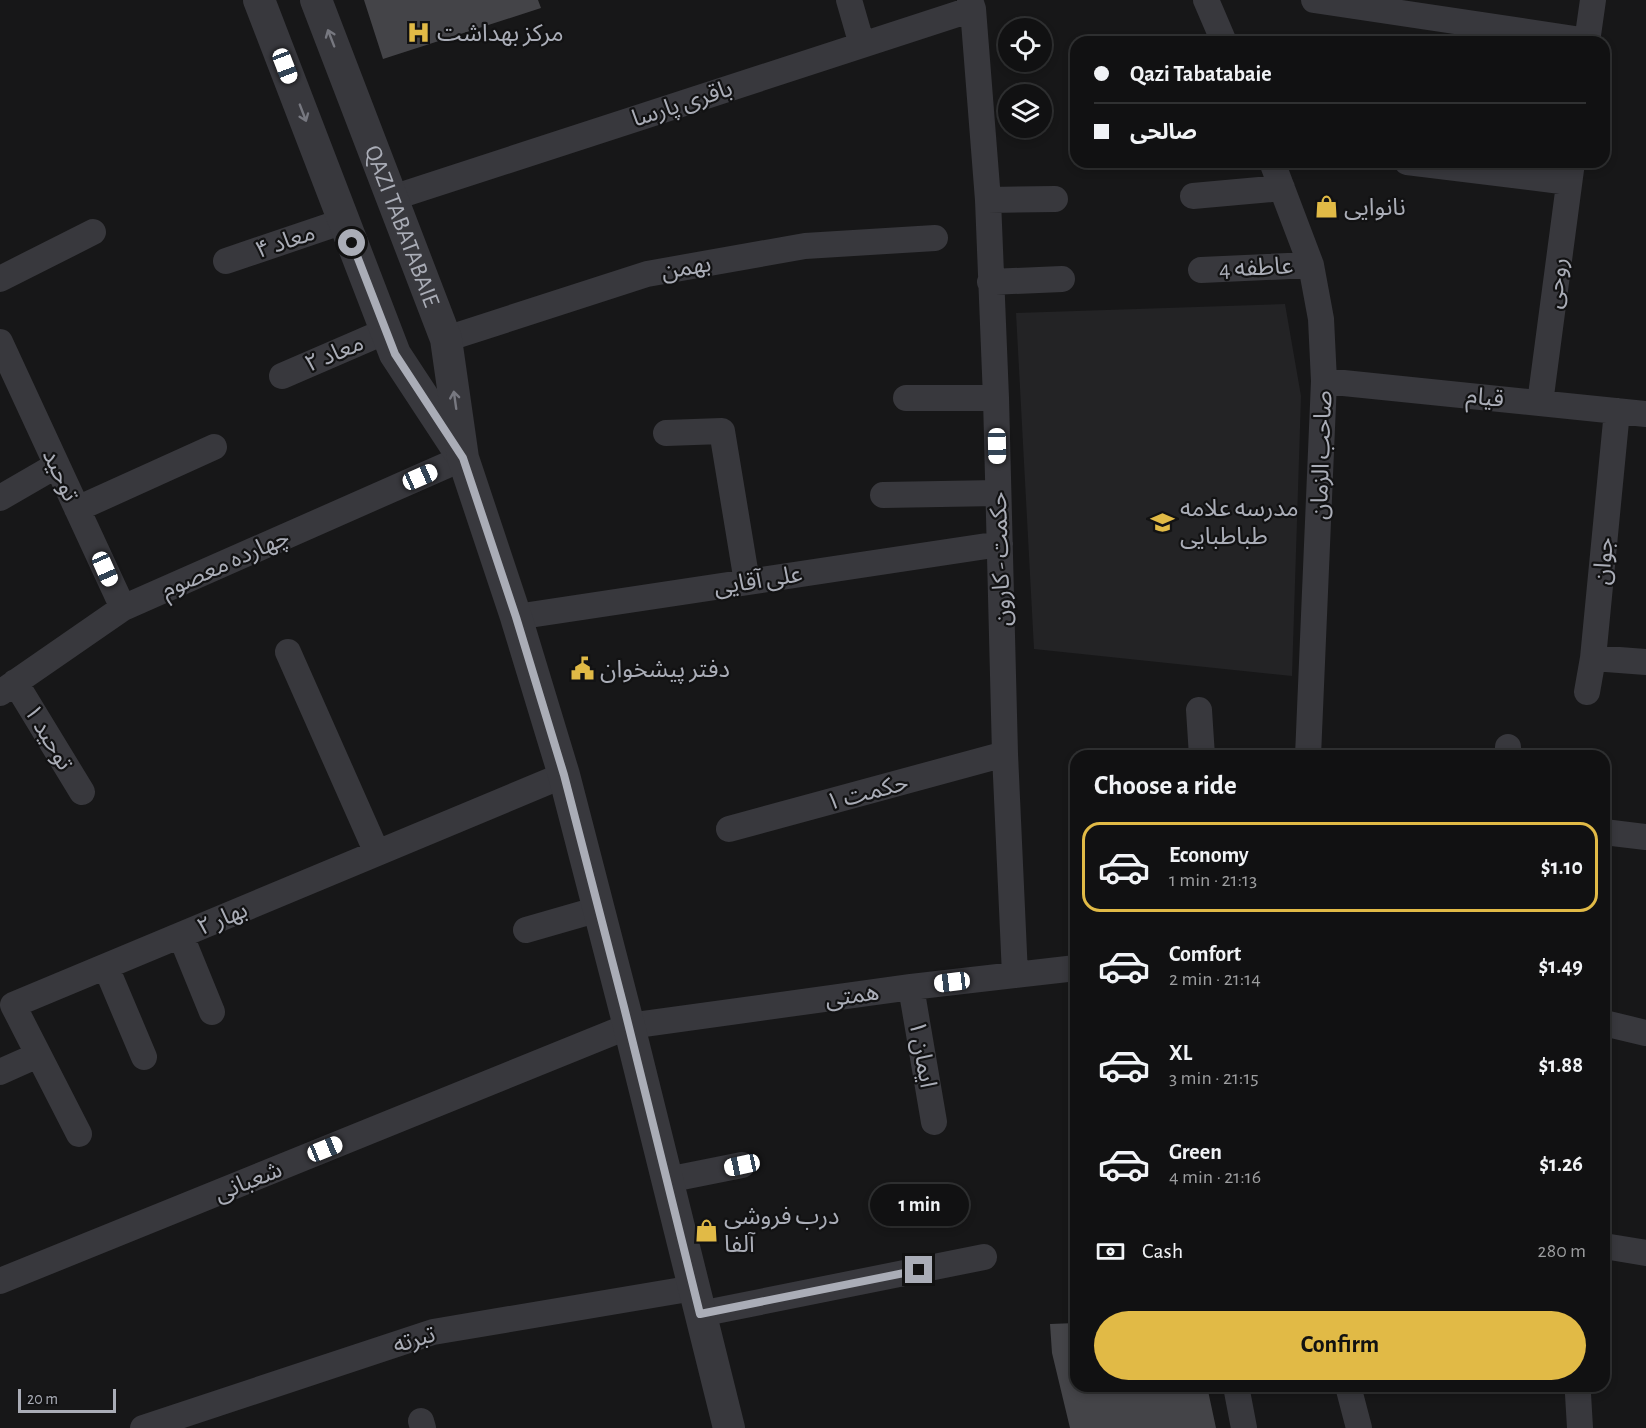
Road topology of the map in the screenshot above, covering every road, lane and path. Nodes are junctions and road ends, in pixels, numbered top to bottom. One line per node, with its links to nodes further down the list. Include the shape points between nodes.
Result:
1 (259, 0): 20 (street, QAZI TABATABAIE, one-way to 20)
2 (316, 0): 17 (street, QAZI TABATABAIE, one-way to 2)
3 (849, 0): 11 (street)
4 (1206, 0): 8 (street)
5 (1314, 0): 9 (street)
6 (1593, 0): 10 (street)
7 (972, 5): 11 (street, باقری پارسا); 19 (street, حکمت - کارون)
8 (1221, 36)
9 (1555, 36)
10 (1589, 36)
11 (862, 45): 17 (street, باقری پارسا)
12 (1274, 168): 15 (street, صاحب الزمان)
13 (1505, 168): 14 (street)
14 (1570, 172): 36 (street, روحی)
15 (1282, 188): 16 (street); 24 (street, صاحب الزمان)
16 (1193, 196)
17 (392, 198): 30 (street, QAZI TABATABAIE)
18 (1055, 199): 19 (street)
19 (988, 200): 28 (street, حکمت - کارون)
20 (344, 221): 23 (street, معاد ۴); 29 (street, QAZI TABATABAIE)
21 (93, 232): 26 (street)
22 (935, 238): 30 (street, بهمن, via 805,246 647,274)
23 (226, 261)
24 (1311, 265): 25 (street, عاطفه 4); 33 (street, صاحب الزمان, via 1321,319)
25 (1201, 270)
26 (0, 279)
27 (1062, 279): 28 (street)
28 (990, 282): 35 (street, حکمت - کارون)
29 (386, 331): 32 (street, معاد ۲); 41 (street, QAZI TABATABAIE, via 395,354)
30 (446, 339): 41 (street, QAZI TABATABAIE, one-way to 30)
31 (0, 342): 42 (street, توحید)
32 (282, 376)
33 (1324, 381): 36 (street, قیام); 58 (street, صاحب الزمان)
34 (906, 398): 35 (street)
35 (996, 398): 43 (street, حکمت - کارون)
36 (1540, 403): 37 (street, قیام)
37 (1617, 411): 38 (street, قیام); 52 (street, جوان)
38 (1646, 414)
39 (666, 433): 48 (street, via 722,430)
40 (214, 447): 46 (street)
41 (463, 458): 49 (street, چهارده معصوم); 50 (street, QAZI TABATABAIE)
42 (57, 465): 45 (street); 46 (street, توحید)
43 (998, 493): 44 (street); 47 (street, حکمت - کارون)
44 (883, 495)
45 (0, 498)
46 (77, 509): 49 (street, توحید)
47 (1000, 544): 48 (street, علی آقایی); 59 (street, حکمت - کارون)
48 (747, 582): 50 (street, علی آقایی)
49 (123, 608): 54 (street, چهارده معصوم)
50 (516, 617): 60 (street, QAZI TABATABAIE)
51 (288, 652): 65 (street)
52 (1593, 658): 53 (street); 55 (street, جوان)
53 (1646, 662)
54 (8, 688): 61 (street, توحید ۱)
55 (1587, 692)
56 (1199, 710): 57 (street)
57 (1202, 750)
58 (1308, 750)
59 (1005, 754): 62 (street, حکمت ۱); 71 (street, حکمت - کارون)
60 (564, 775): 65 (street, بهار ۲); 66 (street, QAZI TABATABAIE)
61 (82, 792)
62 (729, 829)
63 (1610, 833): 64 (street)
64 (1646, 837)
65 (377, 853): 68 (street, بهار ۲)
66 (599, 909): 67 (street); 75 (street, QAZI TABATABAIE)
67 (526, 930)
68 (181, 936): 69 (street, بهار ۲); 73 (street)
69 (106, 967): 77 (street, بهار ۲, via 13,1005); 78 (street)
70 (1070, 969): 71 (street, همتی)
71 (1015, 975): 72 (street, همتی)
72 (911, 987): 75 (street, همتی); 80 (street, ایمان ۱)
73 (212, 1012)
74 (1610, 1024): 76 (street)
75 (629, 1026): 83 (street, QAZI TABATABAIE); 87 (street, شعبانی)
76 (1646, 1033)
77 (38, 1055): 79 (street); 81 (street, بهار ۲)
78 (144, 1057)
79 (0, 1072)
80 (934, 1122)
81 (78, 1134)
82 (742, 1165): 83 (street)
83 (667, 1180): 88 (street, QAZI TABATABAIE)
84 (1610, 1247): 85 (street)
85 (1646, 1253)
86 (984, 1257): 88 (street, تبرته)
87 (0, 1281)
88 (697, 1301): 92 (street, تبرته, via 433,1332); 93 (street, QAZI TABATABAIE)
89 (1237, 1392): 94 (street)
90 (1350, 1392): 95 (street)
91 (1578, 1394): 96 (street)
92 (143, 1428)
93 (729, 1428)
94 (1244, 1428)
95 (1359, 1428)
96 (1580, 1428)

